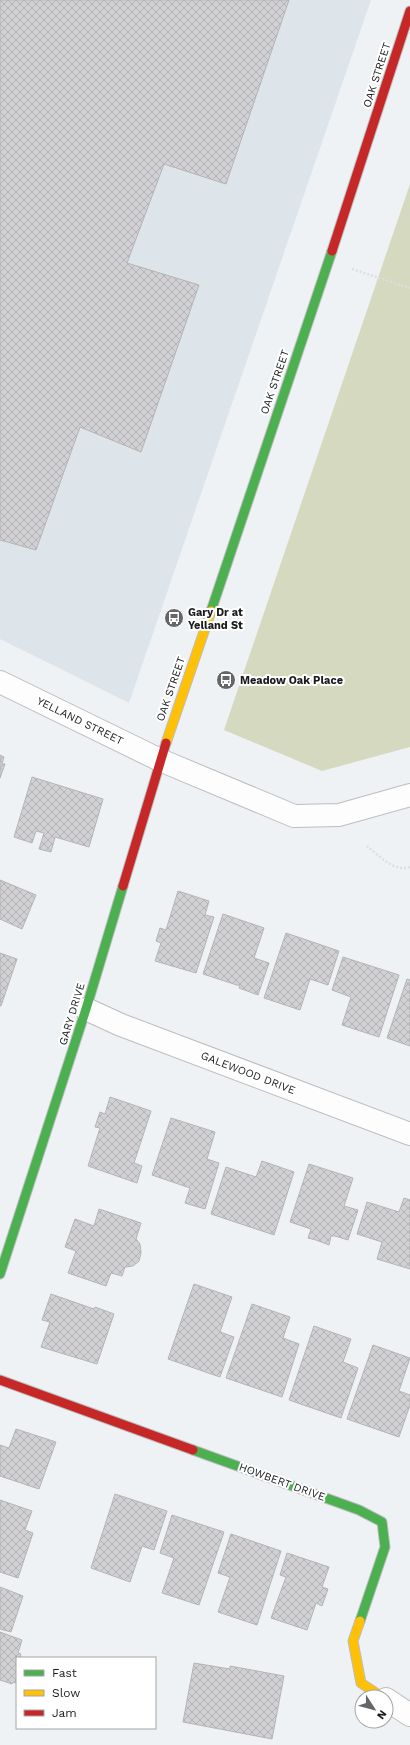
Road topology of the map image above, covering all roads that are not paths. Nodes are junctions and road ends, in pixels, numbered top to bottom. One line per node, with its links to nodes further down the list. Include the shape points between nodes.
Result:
1 (410, 11): 3 (street, OAK STREET, via 328,264)
2 (0, 682): 3 (street, YELLAND STREET)
3 (160, 760): 4 (street, via 294,816 339,815); 5 (street, GARY DRIVE)
4 (410, 794)
5 (86, 1009): 6 (street, GALEWOOD DRIVE, via 121,1025); 7 (street, GARY DRIVE)
6 (410, 1134)
7 (0, 1274)
8 (0, 1380): 9 (street, HOWBERT DRIVE, via 359,1510 382,1522 386,1547 353,1641 361,1683)
9 (370, 1689)
10 (394, 1704): 11 (street)
11 (410, 1715)

